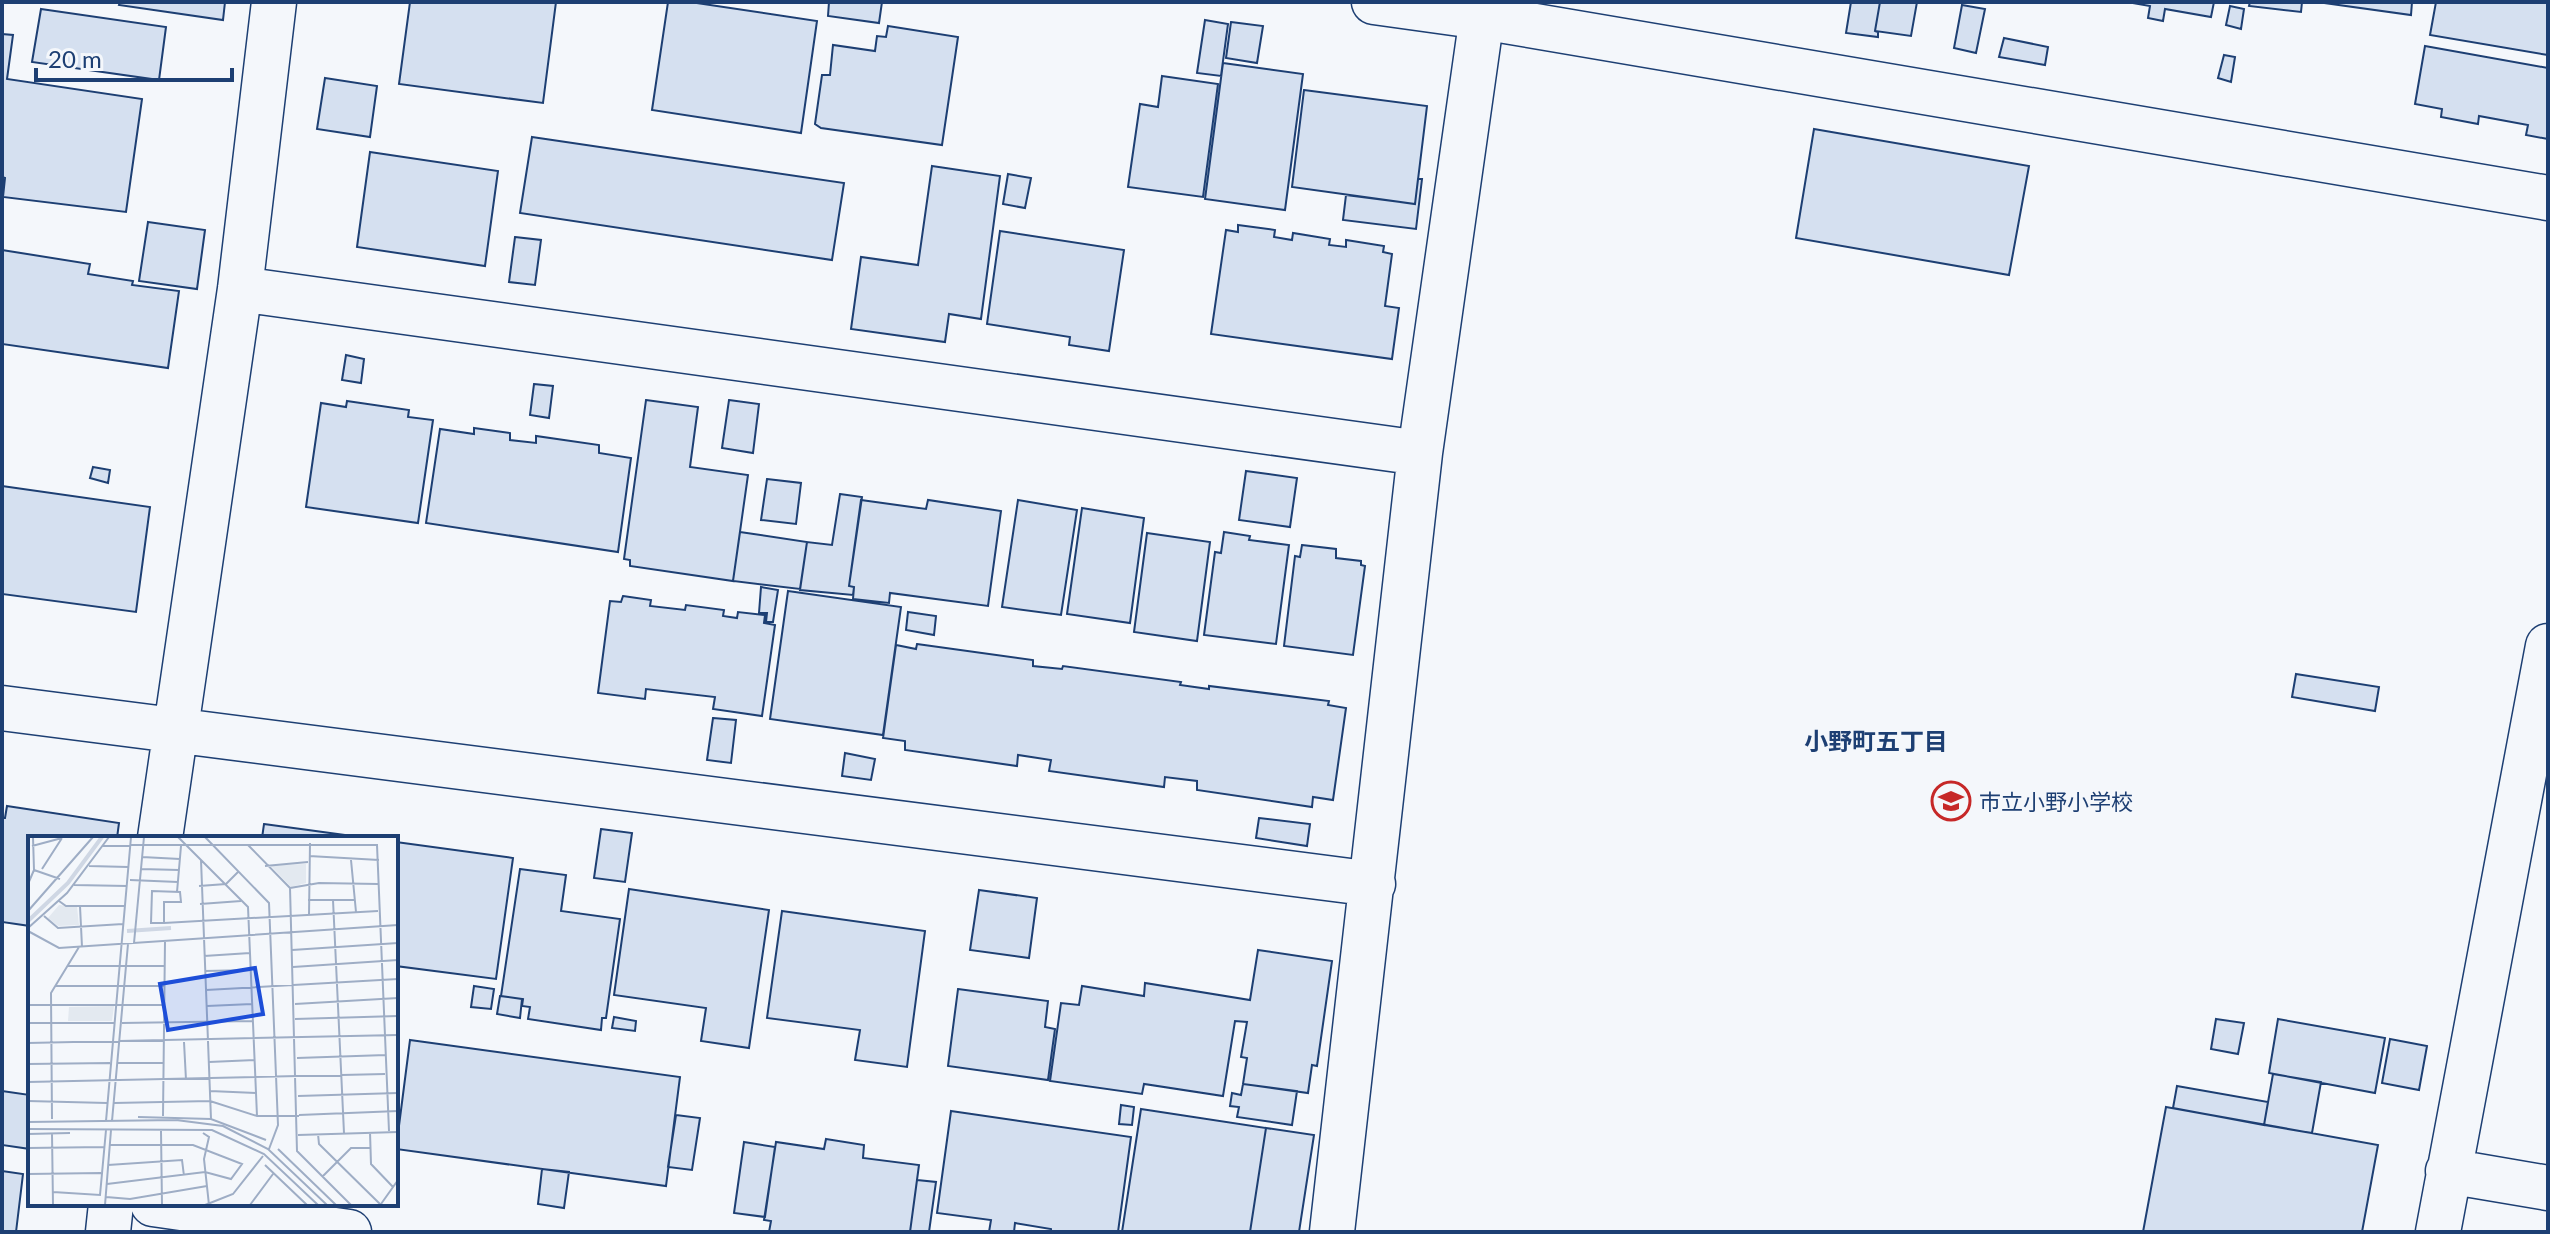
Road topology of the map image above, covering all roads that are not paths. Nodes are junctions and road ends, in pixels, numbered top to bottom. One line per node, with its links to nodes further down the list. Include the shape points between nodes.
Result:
1 (274, 2): 5 (street)
2 (1374, 2): 3 (street)
3 (1483, 10): 4 (street); 6 (street)
4 (2548, 198)
5 (240, 289): 6 (street); 10 (street)
6 (1420, 453): 12 (street)
7 (2548, 646): 8 (street)
8 (2544, 690): 13 (street)
9 (2, 708): 10 (street)
10 (174, 732): 11 (street); 12 (street)
11 (160, 836)
12 (1373, 884): 19 (street)
13 (2448, 1171): 14 (street); 20 (street)
14 (2548, 1188)
15 (111, 1206): 17 (street)
16 (167, 1206): 18 (street)
17 (108, 1232)
18 (349, 1232)
19 (1332, 1232)
20 (2438, 1232)

